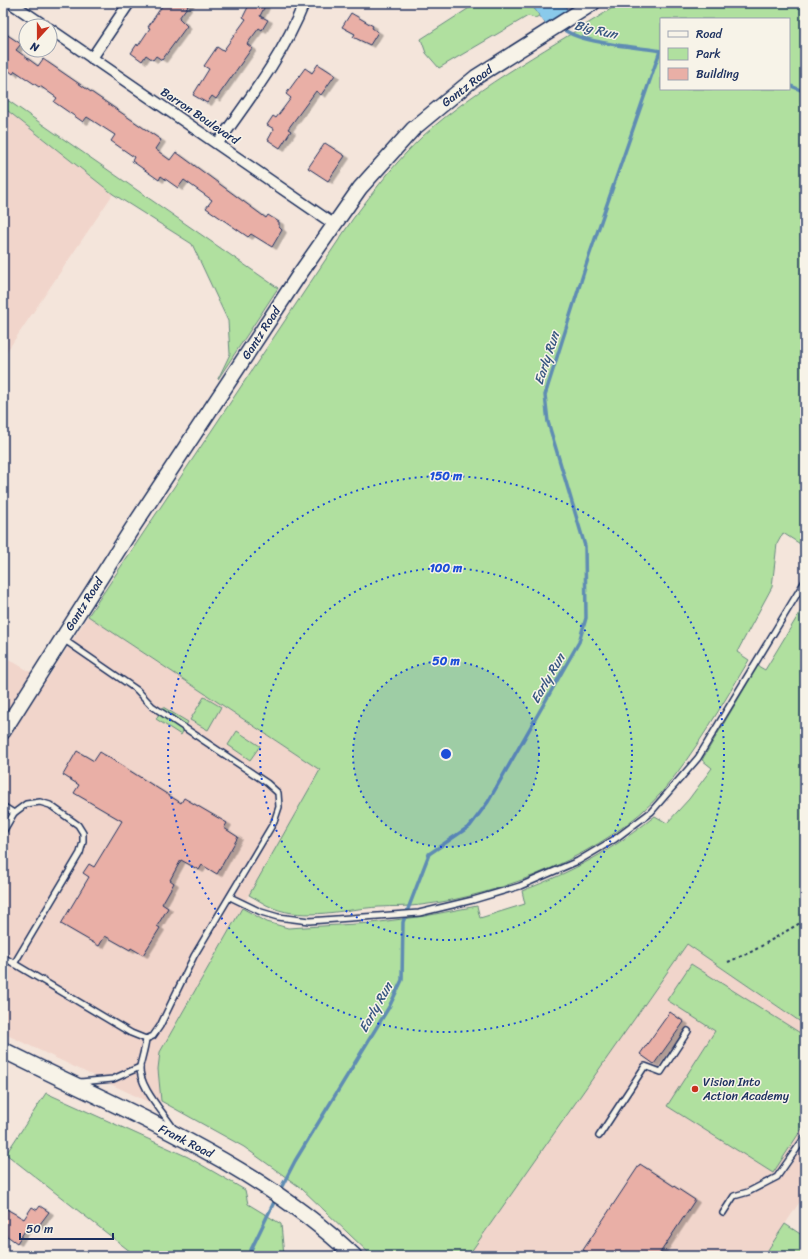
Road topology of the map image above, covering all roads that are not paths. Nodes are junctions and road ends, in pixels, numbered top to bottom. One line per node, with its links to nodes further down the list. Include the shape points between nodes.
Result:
1 (11, 3): 5 (street)
2 (129, 3): 7 (street)
3 (304, 3): 8 (street, via 278,57)
4 (592, 3): 9 (main road, Gantz Road, via 476,77 430,114 360,188)
5 (33, 18)
6 (58, 35): 7 (street, Barron Boulevard)
7 (92, 58): 8 (street, Barron Boulevard)
8 (218, 143): 9 (street, Barron Boulevard)
9 (335, 225): 11 (main road, Gantz Road, via 299,275)
10 (805, 581): 16 (lane, via 698,758 651,812 615,839 578,861 520,886 419,913 310,921 261,912)
11 (62, 639): 12 (main road, Gantz Road); 16 (lane, via 137,690 152,706 267,783 278,794 279,807 274,822)
12 (3, 732)
13 (3, 806): 14 (lane)
14 (14, 813): 15 (lane); 18 (lane, via 26,804 40,802 50,805 78,825 83,833 80,853)
15 (3, 832)
16 (230, 897): 20 (lane, via 194,956 160,1026 153,1036)
17 (3, 957): 18 (lane)
18 (14, 964): 20 (lane, via 131,1033)
19 (688, 1030): 24 (lane, via 661,1072 645,1066)
20 (146, 1039): 22 (lane)
21 (3, 1050): 23 (main road, Frank Road)
22 (140, 1067): 23 (lane, via 113,1079); 25 (lane, via 150,1097 162,1110)
23 (71, 1084): 25 (main road, Frank Road)
24 (599, 1136)
25 (179, 1137): 28 (main road, Frank Road, via 226,1161 265,1186)
26 (805, 1137): 27 (lane, via 777,1177 734,1196)
27 (723, 1213)
28 (354, 1256)

